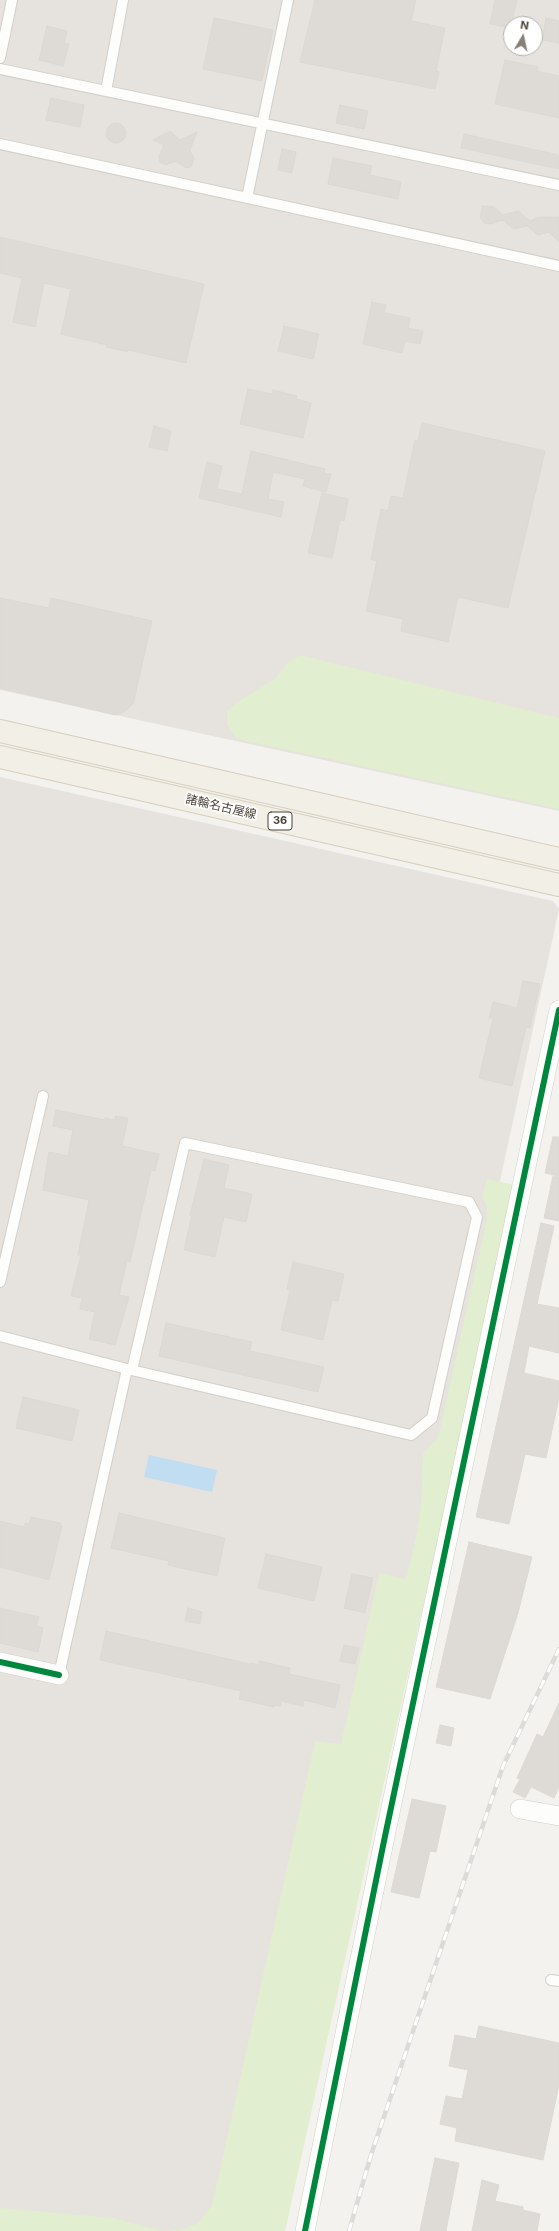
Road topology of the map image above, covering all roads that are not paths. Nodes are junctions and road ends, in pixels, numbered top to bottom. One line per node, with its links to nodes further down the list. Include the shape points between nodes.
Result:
1 (12, 0): 4 (lane)
2 (123, 0): 6 (lane)
3 (288, 0): 7 (lane)
4 (0, 58)
5 (0, 69): 6 (lane)
6 (106, 91): 7 (lane)
7 (263, 122): 9 (lane); 10 (lane)
8 (0, 144): 10 (lane)
9 (559, 185)
10 (247, 198): 11 (lane)
11 (559, 266)
12 (0, 732): 14 (main road, 諸輪名古屋線 / 36)
13 (0, 757): 15 (main road, 諸輪名古屋線 / 36)
14 (559, 859)
15 (559, 884)
16 (559, 1010): 25 (street)
17 (43, 1096): 18 (lane)
18 (0, 1282)
19 (0, 1336): 20 (lane)
20 (130, 1370): 20 (lane, via 412,1435 432,1418 477,1218 469,1202 185,1143); 22 (lane)
21 (0, 1662): 22 (street)
22 (59, 1675)
23 (520, 1809): 24 (street)
24 (559, 1816)
25 (305, 2231)

